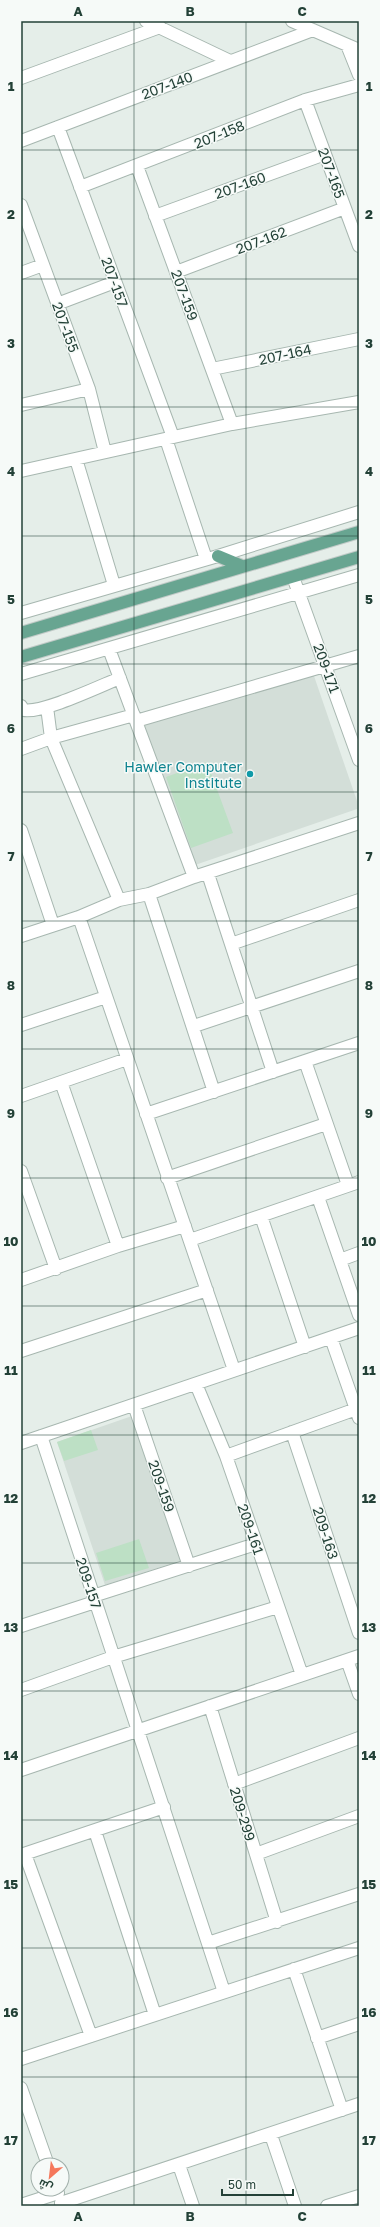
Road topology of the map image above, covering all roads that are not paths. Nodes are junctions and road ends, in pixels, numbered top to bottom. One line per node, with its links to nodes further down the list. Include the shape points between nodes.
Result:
1 (146, 21): 3 (street)
2 (292, 21): 4 (street)
3 (160, 27): 7 (street); 9 (street)
4 (313, 30): 5 (street); 7 (street, 207-140)
5 (347, 45): 6 (street); 8 (street)
6 (359, 50)
7 (230, 61): 12 (street, 207-140)
8 (359, 75)
9 (21, 78)
10 (359, 85): 11 (street, 207-158)
11 (305, 100): 14 (street, 207-165); 15 (street, 207-158)
12 (58, 127): 13 (street, 207-140); 16 (street, 207-157)
13 (21, 141)
14 (325, 154): 17 (street, 207-165); 19 (street, 207-160)
15 (137, 166): 16 (street, 207-158); 19 (street, 207-159)
16 (80, 187): 24 (street, 207-157)
17 (345, 208): 20 (street, 207-165); 22 (street, 207-162)
18 (22, 211): 21 (street, 207-155)
19 (156, 216): 22 (street, 207-159)
20 (359, 246)
21 (43, 264): 23 (street); 25 (street, 207-155)
22 (176, 272): 27 (street, 207-159)
23 (21, 273)
24 (116, 282): 25 (street); 32 (street, 207-157)
25 (58, 304): 28 (street, 207-155)
26 (359, 339): 27 (street, 207-164)
27 (212, 369): 31 (street, 207-159)
28 (89, 389): 30 (street); 33 (street, 207-155)
29 (359, 402): 31 (street)
30 (21, 405)
31 (232, 424): 32 (street)
32 (170, 438): 33 (street); 40 (street, 207-157)
33 (105, 452): 34 (street)
34 (76, 459): 35 (street); 44 (street)
35 (21, 471)
36 (359, 512): 38 (street)
37 (359, 532): 41 (main road)
38 (218, 556): 40 (street); 41 (main road)
39 (359, 557): 43 (main road)
40 (206, 559): 44 (street)
41 (242, 566): 47 (main road)
42 (359, 575): 45 (street)
43 (293, 577): 45 (street, 209-171); 50 (main road)
44 (114, 585): 46 (street)
45 (299, 593): 48 (street); 51 (street, 209-171)
46 (21, 613)
47 (21, 633)
48 (109, 649): 52 (street); 53 (street)
49 (359, 656): 51 (street)
50 (21, 657)
51 (327, 666): 56 (street); 57 (street, 209-171)
52 (21, 674)
53 (120, 678): 55 (street); 56 (street)
54 (21, 706): 55 (street, via 23,710 30,712)
55 (47, 707): 58 (street)
56 (135, 718): 58 (street); 64 (street)
57 (355, 735): 60 (street, 209-171)
58 (51, 738): 59 (street); 66 (street)
59 (21, 749)
60 (359, 760)
61 (359, 823): 63 (street)
62 (21, 830): 69 (street)
63 (208, 874): 64 (street); 71 (street)
64 (194, 877): 65 (street)
65 (149, 894): 66 (street); 76 (street)
66 (119, 900): 68 (street)
67 (359, 900): 71 (street)
68 (79, 917): 69 (street); 73 (street)
69 (53, 925): 70 (street)
70 (21, 936)
71 (230, 944): 74 (street)
72 (359, 971): 74 (street)
73 (106, 997): 75 (street); 78 (street)
74 (251, 1006): 76 (street); 80 (street)
75 (21, 1025)
76 (194, 1026): 82 (street)
77 (359, 1044): 79 (street)
78 (127, 1059): 81 (street); 84 (street)
79 (304, 1061): 80 (street); 85 (street)
80 (273, 1072): 82 (street)
81 (62, 1082): 83 (street); 93 (street)
82 (214, 1092): 84 (street)
83 (21, 1096)
84 (146, 1114): 87 (street)
85 (326, 1124): 87 (street); 88 (street)
86 (21, 1171): 96 (street)
87 (167, 1178): 91 (street)
88 (354, 1183): 89 (street)
89 (318, 1197): 90 (street); 95 (street)
90 (261, 1216): 92 (street); 102 (street)
91 (185, 1226): 92 (street); 93 (street)
92 (190, 1240): 98 (street)
93 (118, 1246): 96 (street)
94 (359, 1253): 95 (street)
95 (340, 1260): 99 (street)
96 (56, 1269): 97 (street)
97 (21, 1280)
98 (206, 1290): 103 (street); 104 (street)
99 (359, 1315)
100 (359, 1328): 101 (street)
101 (331, 1338): 102 (street); 107 (street)
102 (305, 1347): 104 (street)
103 (21, 1351)
104 (234, 1370): 105 (street)
105 (196, 1384): 106 (street); 111 (street, 209-161)
106 (134, 1405): 109 (street); 113 (street, 209-159)
107 (358, 1411): 108 (street)
108 (292, 1432): 111 (street); 117 (street, 209-163)
109 (41, 1436): 110 (street); 114 (street, 209-157)
110 (21, 1443)
111 (226, 1456): 112 (street, 209-161)
112 (256, 1544): 113 (street); 115 (street, 209-161)
113 (189, 1566): 114 (street)
114 (94, 1599): 116 (street); 118 (street, 209-157)
115 (278, 1607): 118 (street); 120 (street, 209-161)
116 (21, 1626)
117 (359, 1633)
118 (113, 1657): 121 (street); 124 (street, 209-157)
119 (353, 1658): 120 (street); 122 (street)
120 (302, 1675): 123 (street)
121 (21, 1690)
122 (359, 1694)
123 (210, 1706): 124 (street); 127 (street, 209-299)
124 (136, 1730): 126 (street); 128 (street, 209-157)
125 (359, 1738): 127 (street)
126 (21, 1770)
127 (234, 1784): 131 (street, 209-299)
128 (164, 1807): 130 (street); 135 (street, 209-157)
129 (359, 1816): 131 (street)
130 (95, 1831): 132 (street); 139 (street)
131 (256, 1854): 134 (street, 209-299)
132 (23, 1855): 141 (street)
133 (359, 1894): 134 (street)
134 (276, 1922): 135 (street)
135 (208, 1943): 138 (street, 209-157)
136 (359, 1948): 137 (street)
137 (294, 1969): 138 (street); 142 (street)
138 (224, 1992): 139 (street)
139 (155, 2015): 141 (street)
140 (359, 2024): 142 (street)
141 (91, 2036): 143 (street)
142 (317, 2038): 146 (street)
143 (21, 2059)
144 (21, 2088): 147 (street)
145 (359, 2104): 146 (street)
146 (342, 2110): 148 (street)
147 (27, 2122): 149 (street)
148 (271, 2135): 150 (street); 155 (street)
149 (44, 2157)
150 (178, 2165): 152 (street); 154 (street)
151 (359, 2196): 156 (street)
152 (59, 2198): 153 (street)
153 (21, 2205)
154 (193, 2206)
155 (295, 2206)
156 (327, 2206)

